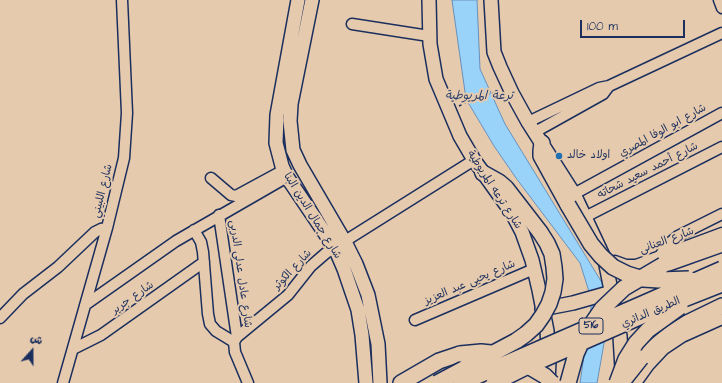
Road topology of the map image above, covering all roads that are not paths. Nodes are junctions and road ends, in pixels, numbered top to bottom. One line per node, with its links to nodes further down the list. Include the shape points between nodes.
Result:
1 (122, 0): 22 (street, شارع اللبيني, via 126,136 122,168)
2 (298, 0): 15 (main road, شارع جمال الدين البنا, via 276,124 276,143)
3 (312, 0): 26 (main road, شارع جمال الدين البنا, via 291,104 293,150)
4 (428, 0): 10 (main road, شارع ترعه المريوطية)
5 (491, 0): 12 (main road, via 494,52 512,93)
6 (719, 0): 7 (street)
7 (722, 8)
8 (352, 24): 10 (street)
9 (722, 33): 12 (street, via 610,86 603,94)
10 (429, 36): 14 (main road, شارع ترعه المريوطية, via 436,79 460,136)
11 (722, 113): 18 (street, شارع ابو الوفا المصري)
12 (535, 132): 18 (highway, via 541,156)
13 (722, 147): 21 (street, شارع أحمد سعيد شحاته)
14 (474, 160): 16 (main road, شارع ترعه المريوطية); 26 (street, شارع الكوثر)
15 (285, 173): 17 (street, via 236,196 231,195); 20 (street); 26 (main road, شارع جمال الدين البنا)
16 (483, 173): 31 (main road, شارع ترعه المريوطية, via 512,213 522,232); 49 (highway, bridge, via 506,188 547,243 554,267 553,292 543,315 526,334)
17 (211, 178)
18 (571, 199): 21 (main road); 33 (highway, bridge, via 591,244 613,267 643,279)
19 (722, 214): 28 (street, via 678,236 667,245)
20 (219, 215): 23 (street); 42 (street, شارع عادل عدلى الدربى)
21 (585, 217): 27 (main road)
22 (107, 228): 36 (street, شارع اللبيني); 39 (street, via 93,234 58,267 23,294)
23 (194, 230): 29 (street, via 201,242); 36 (street)
24 (722, 233): 28 (street, شارع العنانى)
25 (722, 244): 56 (highway, 516, bridge, via 663,265 624,288 602,309 584,334)
26 (340, 245): 30 (main road, شارع جمال الدين البنا); 42 (street, شارع الكوثر, via 318,259 288,295)
27 (600, 249): 28 (street, شارع العنانى, via 617,262 626,265 636,265); 35 (main road, via 605,260)
28 (660, 256)
29 (204, 262): 42 (street, via 210,324 216,331); 43 (street, شارع جرير, via 101,335)
30 (350, 267): 46 (main road, شارع جمال الدين البنا, via 362,335); 47 (main road, شارع جمال الدين البنا, via 368,295 378,344)
31 (534, 269): 38 (main road, شارع ترعه المريوطية); 41 (street, شارع يحيى عبد العزيز)
32 (722, 269): 33 (highway, الطريق الدائري / 516, bridge)
33 (698, 279): 50 (highway, الطريق الدائري / 516, bridge)
34 (721, 284): 51 (highway, الطريق الدائري / 516, bridge, via 644,315); 57 (highway, bridge, via 678,308 648,330 626,359)
35 (609, 293): 38 (main road); 58 (main road, via 620,336)
36 (84, 305): 43 (street, شارع اللبيني)
37 (722, 306): 58 (highway, bridge, via 687,323 660,341 641,358)
38 (542, 309): 53 (main road, شارع ترعه المريوطية, via 547,331)
39 (0, 318)
40 (722, 318): 59 (street, via 682,337 664,349)
41 (415, 320)
42 (235, 340): 45 (street, via 235,352)
43 (73, 349): 44 (street, شارع اللبيني)
44 (63, 383)
45 (248, 383)
46 (366, 383)
47 (380, 383)
48 (401, 383): 54 (highway, bridge, via 439,361 460,354 481,352 500,354 518,360)
49 (437, 383)
50 (461, 383)
51 (494, 383)
52 (498, 383): 55 (highway, bridge, via 526,376 550,378)
53 (548, 383)
54 (552, 383)
55 (560, 383)
56 (568, 383)
57 (618, 383)
58 (622, 383)
59 (636, 383)

